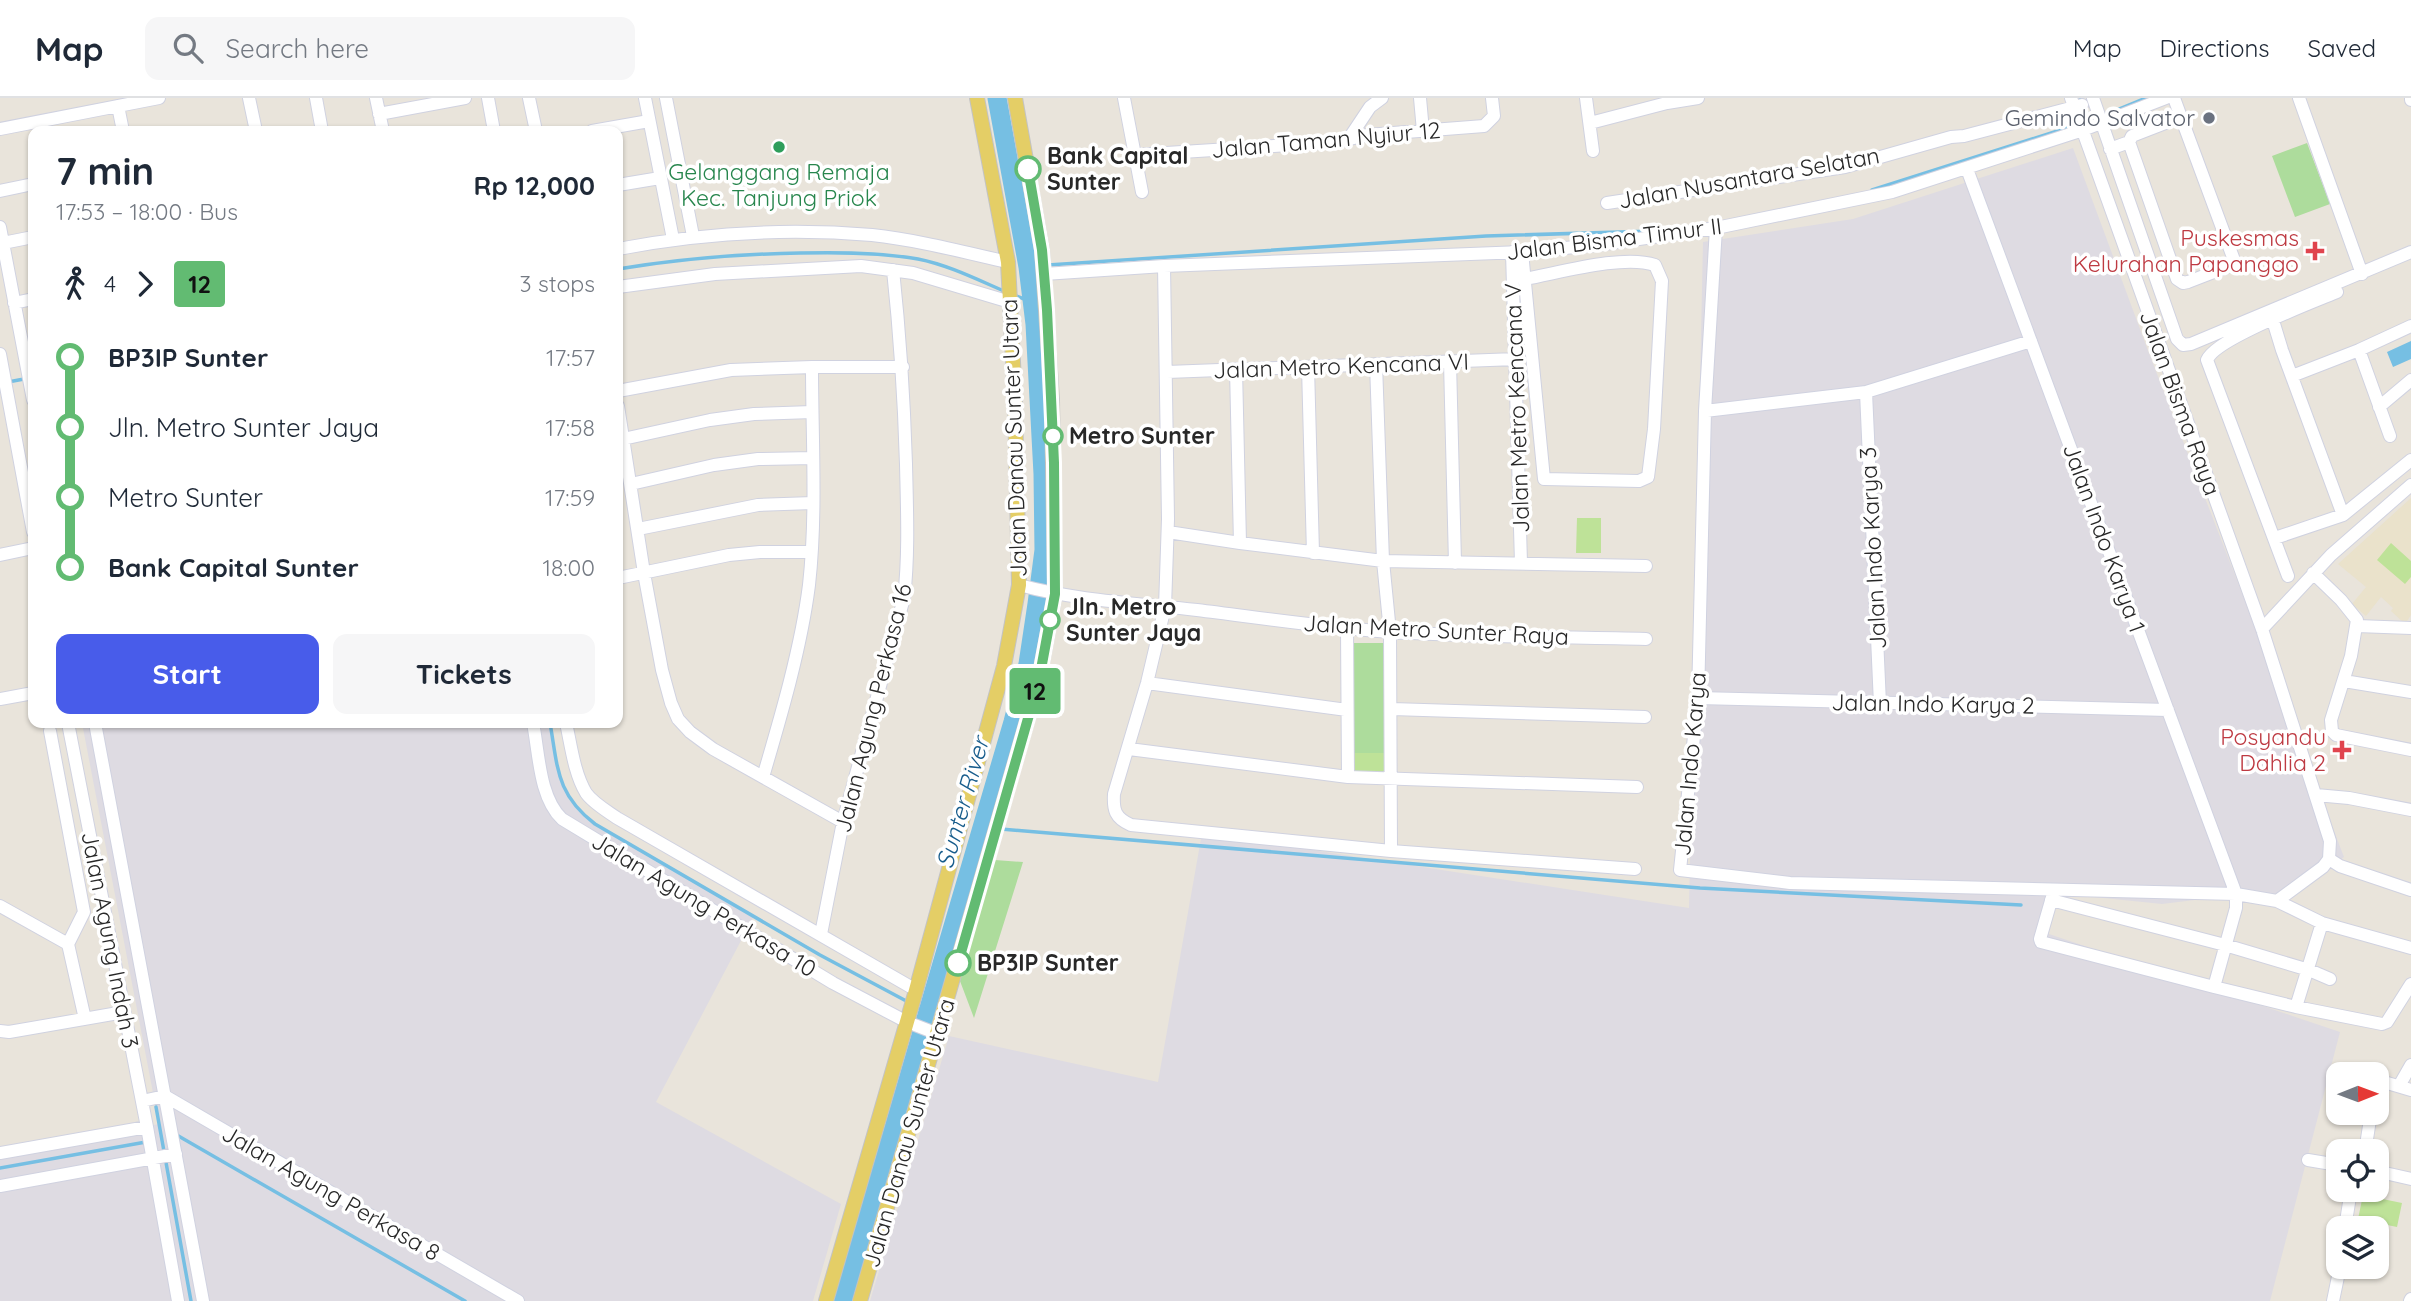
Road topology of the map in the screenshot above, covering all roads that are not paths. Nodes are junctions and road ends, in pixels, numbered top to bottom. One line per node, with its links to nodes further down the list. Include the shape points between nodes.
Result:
1 (159, 98): 22 (street)
2 (250, 98): 30 (street)
3 (316, 98): 31 (street)
4 (376, 98): 25 (street)
5 (465, 98): 25 (street)
6 (488, 98): 33 (street)
7 (529, 98): 34 (street)
8 (645, 98): 27 (street)
9 (666, 98): 53 (street)
10 (977, 98): 62 (main road, Jalan Danau Sunter Utara)
11 (1015, 98): 66 (main road, Jalan Danau Sunter Utara)
12 (1124, 98): 43 (street)
13 (1382, 98): 39 (street, via 1370,107)
14 (1420, 98): 38 (street)
15 (1492, 98): 38 (street, Jalan Taman Nyiur 12, via 1494,116 1484,126)
16 (1586, 98): 28 (street)
17 (1699, 98): 21 (street)
18 (2166, 98): 24 (street, Jalan Bisma Timur II)
19 (2174, 98): 26 (street)
20 (2299, 98): 67 (street)
21 (1666, 101): 28 (street)
22 (118, 106): 29 (street); 37 (street)
23 (2074, 106): 24 (street, Jalan Nusantara Selatan); 36 (street, Jalan Bisma Raya); 50 (street, Jalan Nusantara Selatan, via 1845,167)
24 (2097, 106): 36 (street, Jalan Bisma Timur II); 41 (street, Jalan Bisma Raya)
25 (379, 114): 32 (street)
26 (2181, 117): 40 (street, via 2132,136); 40 (street, via 2234,260 2232,265 2188,282 2177,279)
27 (649, 121): 35 (street); 45 (street)
28 (1590, 123): 42 (street)
29 (122, 126)
30 (255, 126)
31 (321, 126)
32 (382, 126)
33 (493, 126)
34 (535, 126)
35 (620, 126)
36 (2083, 128): 44 (street, Jalan Bisma Timur II); 126 (street, Jalan Bisma Raya)
37 (0, 129)
38 (1423, 131): 39 (street, Jalan Taman Nyiur 12)
39 (1348, 140): 43 (street, Jalan Taman Nyiur 12)
40 (2129, 142): 41 (street)
41 (2110, 149): 73 (street, Jalan Bisma Raya, via 2177,340 2191,344)
42 (1593, 151)
43 (1135, 155): 49 (street)
44 (1967, 169): 52 (street, Jalan Bisma Timur II, via 1851,202); 75 (street, Jalan Indo Karya 1)
45 (660, 178): 47 (street); 55 (street)
46 (28, 185): 48 (street)
47 (623, 185)
48 (0, 191)
49 (1142, 192)
50 (1607, 203)
51 (0, 227): 56 (street)
52 (1716, 228): 57 (street, Jalan Bisma Timur II); 93 (street, Jalan Indo Karya)
53 (693, 236): 55 (street); 62 (street, via 872,235)
54 (28, 238): 56 (street)
55 (673, 239): 58 (street)
56 (3, 243): 72 (street)
57 (1602, 244): 59 (street, Jalan Bisma Timur II); 63 (street)
58 (623, 247)
59 (1517, 252): 64 (street, Jalan Bisma Timur II); 68 (street); 78 (street, Jalan Metro Kencana V)
60 (2411, 253): 67 (street, Jalan Bisma Raya)
61 (2411, 259): 73 (street)
62 (1008, 264): 70 (main road, Jalan Danau Sunter Utara)
63 (1601, 264): 68 (street); 68 (street, via 1651,263 1662,281 1650,471 1639,481 1544,480)
64 (1164, 266): 66 (street, Jalan Bisma Timur II); 86 (street)
65 (893, 270): 69 (street, via 861,266 715,274); 70 (street); 83 (street, Jalan Agung Perkasa 16)
66 (1044, 272): 121 (main road, Jalan Danau Sunter Utara, via 1053,427)
67 (2362, 274): 73 (street, Jalan Bisma Raya)
68 (1525, 279)
69 (623, 287)
70 (1009, 299): 120 (main road, Jalan Danau Sunter Utara)
71 (28, 300): 72 (street)
72 (14, 303): 77 (street)
73 (2271, 315): 87 (street); 106 (street, via 2214,349 2208,367)
74 (2411, 326): 76 (street)
75 (2031, 341): 90 (street); 138 (street, Jalan Indo Karya 1)
76 (2359, 350): 87 (street); 92 (street)
77 (28, 358)
78 (1516, 359): 79 (street, Jalan Metro Kencana VI); 114 (street, Jalan Metro Kencana V)
79 (1450, 362): 81 (street, Jalan Metro Kencana VI); 113 (street)
80 (1, 364): 91 (street)
81 (1376, 364): 84 (street, Jalan Metro Kencana VI); 112 (street)
82 (812, 367): 83 (street); 89 (street, via 732,370); 94 (street)
83 (903, 367): 153 (street, Jalan Agung Perkasa 16, via 908,544 904,598)
84 (1308, 367): 85 (street, Jalan Metro Kencana VI); 110 (street)
85 (1236, 369): 86 (street, Jalan Metro Kencana VI); 107 (street)
86 (1167, 372): 105 (street)
87 (2292, 376): 103 (street)
88 (2411, 380): 92 (street)
89 (623, 390)
90 (1866, 391): 93 (street); 135 (street, Jalan Indo Karya 3)
91 (4, 399): 102 (street, via 11,412)
92 (2379, 407): 95 (street)
93 (1705, 411): 133 (street, Jalan Indo Karya)
94 (812, 412): 96 (street, via 710,420); 97 (street)
95 (2390, 436)
96 (623, 439): 99 (street)
97 (813, 458): 99 (street, via 714,465); 101 (street)
98 (2411, 460): 103 (street)
99 (631, 484): 104 (street)
100 (2411, 485): 117 (street)
101 (813, 503): 104 (street, via 758,505); 109 (street)
102 (28, 505)
103 (2343, 515): 106 (street)
104 (638, 529): 116 (street)
105 (1168, 532): 107 (street); 122 (street)
106 (2275, 538): 118 (street)
107 (1240, 543): 110 (street)
108 (28, 549): 111 (street)
109 (811, 552): 116 (street, via 730,555); 147 (street, via 803,619)
110 (1313, 553): 112 (street)
111 (0, 555)
112 (1383, 561): 113 (street); 127 (street)
113 (1455, 562): 114 (street)
114 (1521, 564): 115 (street)
115 (1646, 566)
116 (643, 572): 119 (street); 147 (street, via 662,670 678,719 713,749)
117 (2313, 573): 123 (street, via 2353,614); 126 (street)
118 (2288, 576)
119 (623, 577)
120 (1023, 586): 121 (street, Jalan Metro Sunter Raya); 171 (main road, Jalan Danau Sunter Utara)
121 (1051, 593): 122 (street, Jalan Metro Sunter Raya); 177 (main road, Jalan Danau Sunter Utara, via 1039,680)
122 (1165, 607): 124 (street, Jalan Metro Sunter Raya); 130 (street)
123 (2357, 626): 125 (street); 129 (street)
124 (1347, 628): 127 (street, Jalan Metro Sunter Raya); 137 (street)
125 (2411, 628)
126 (2262, 629): 151 (street, Jalan Bisma Raya)
127 (1390, 632): 128 (street, Jalan Metro Sunter Raya); 136 (street)
128 (1646, 639)
129 (2344, 681): 131 (street); 146 (street, via 2331,720 2334,733)
130 (1147, 683): 137 (street); 145 (street)
131 (2411, 692)
132 (28, 694): 134 (street)
133 (1698, 698): 135 (street, Jalan Indo Karya 2); 158 (street, Jalan Indo Karya, via 1680,870 1790,883)
134 (0, 699)
135 (1880, 704): 138 (street, Jalan Indo Karya 2)
136 (1392, 709): 139 (street); 149 (street)
137 (1347, 710): 148 (street)
138 (2168, 710): 159 (street, Jalan Indo Karya 1)
139 (1645, 717)
140 (69, 728): 173 (street, Jalan Agung Indah 3)
141 (96, 728): 180 (street, Jalan Agung Indah 3)
142 (534, 728): 175 (street, Jalan Agung Perkasa 10, via 547,796 562,819 833,983)
143 (567, 728): 163 (street, Jalan Agung Perkasa 10, via 582,782 592,800)
144 (50, 731): 164 (street, via 84,912)
145 (1129, 749): 148 (street); 154 (street, via 1113,806 1121,821 1131,825)
146 (2411, 750)
147 (763, 777): 153 (street)
148 (1348, 777): 149 (street)
149 (1392, 780): 150 (street); 154 (street)
150 (1637, 787)
151 (2316, 795): 152 (street); 155 (street, Jalan Bisma Raya, via 2330,841)
152 (2411, 810)
153 (843, 822): 163 (street, Jalan Agung Perkasa 16)
154 (1391, 851): 156 (street)
155 (2329, 859): 157 (street); 160 (street)
156 (1635, 869)
157 (2411, 890)
158 (2052, 895): 159 (street, Jalan Indo Karya); 165 (street); 170 (street, via 2041,942)
159 (2236, 901): 160 (street, Jalan Indo Karya); 165 (street)
160 (2277, 901): 162 (street, Jalan Indo Karya)
161 (0, 906): 164 (street)
162 (2322, 923): 166 (street, Jalan Indo Karya); 167 (street)
163 (821, 934): 171 (street, Jalan Agung Perkasa 10)
164 (68, 944): 174 (street)
165 (2225, 945): 167 (street); 170 (street)
166 (2411, 948)
167 (2309, 970): 168 (street); 172 (street)
168 (2330, 979)
169 (2411, 984): 172 (street, via 2382,1024)
170 (2214, 986): 172 (street)
171 (916, 992): 175 (main road, Jalan Danau Sunter Utara)
172 (2296, 1007)
173 (124, 1012): 174 (street); 181 (street, Jalan Agung Indah 3)
174 (85, 1019): 176 (street)
175 (910, 1019): 177 (street, Jalan Agung Perkasa 10); 194 (main road, Jalan Danau Sunter Utara)
176 (0, 1031)
177 (935, 1033): 195 (main road, Jalan Danau Sunter Utara)
178 (2411, 1065): 179 (street)
179 (2405, 1088)
180 (165, 1096): 181 (street); 184 (street, Jalan Agung Indah 3, via 171,1131); 193 (street, Jalan Agung Perkasa 8)
181 (142, 1101): 182 (street, Jalan Agung Indah 3)
182 (147, 1130): 183 (street); 184 (street, Jalan Agung Indah 3)
183 (0, 1153)
184 (161, 1155): 189 (street); 191 (street); 192 (street)
185 (2308, 1160): 186 (street)
186 (2326, 1163)
187 (2389, 1174): 188 (street)
188 (2411, 1179)
189 (0, 1186)
190 (2338, 1279): 196 (street)
191 (178, 1301)
192 (203, 1301)
193 (518, 1301)
194 (827, 1301)
195 (860, 1301)
196 (2333, 1301)

